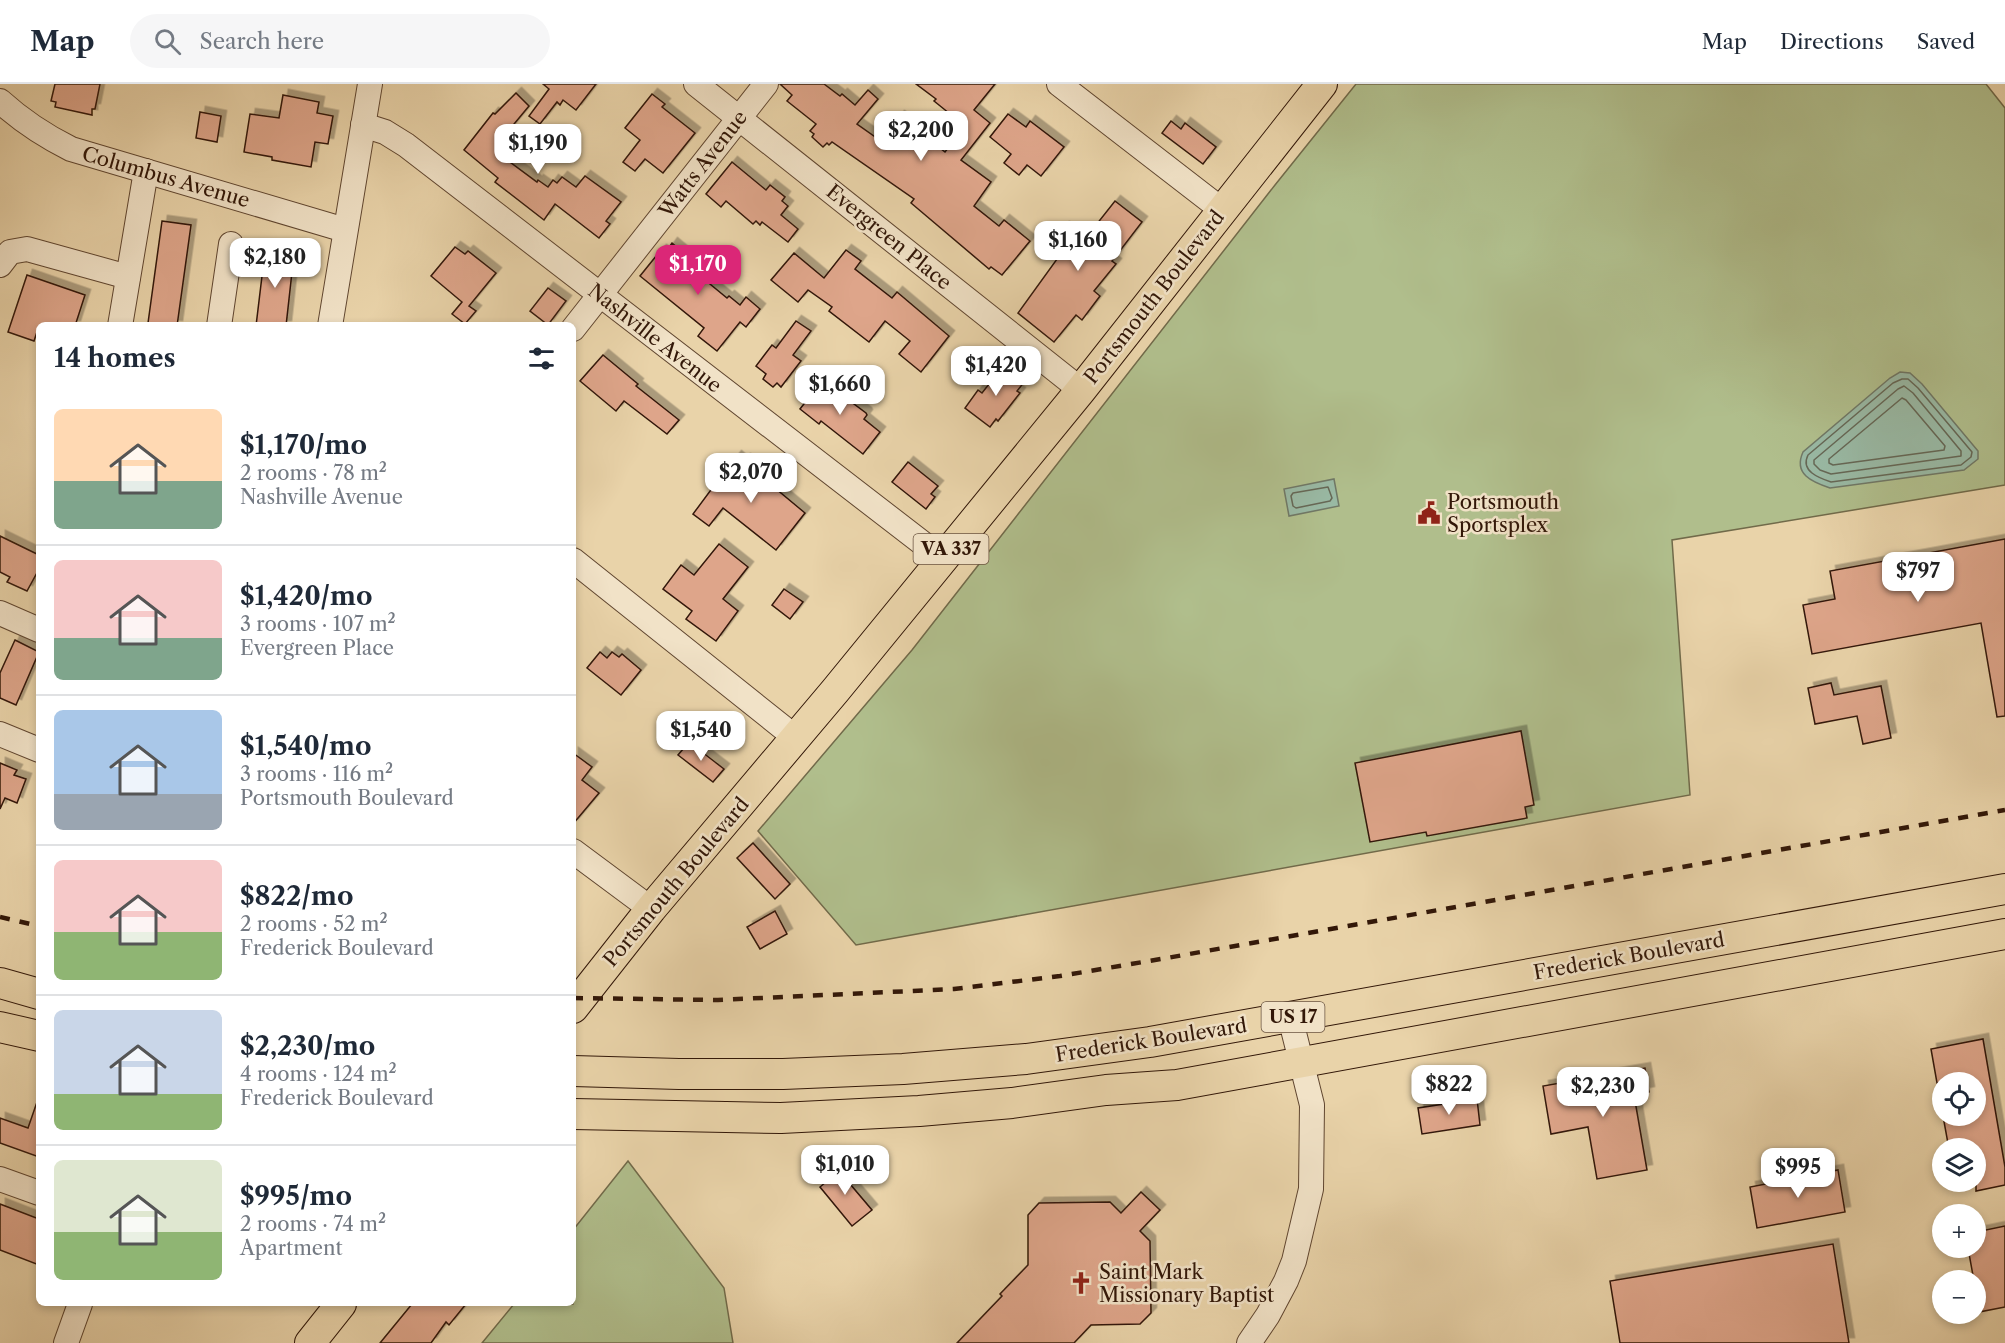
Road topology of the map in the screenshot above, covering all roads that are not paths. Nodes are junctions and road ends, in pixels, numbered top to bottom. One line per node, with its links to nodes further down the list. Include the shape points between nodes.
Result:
1 (370, 84): 8 (street)
2 (696, 84): 7 (street, Evergreen Place)
3 (766, 84): 7 (street, Watts Avenue)
4 (1059, 84): 10 (street)
5 (1322, 84): 10 (main road, Portsmouth Boulevard / VA 337)
6 (0, 100): 9 (street, Columbus Avenue, via 43,134 71,149)
7 (740, 118): 15 (street, Watts Avenue); 20 (street, Evergreen Place)
8 (363, 125): 11 (street); 15 (street, Nashville Avenue, via 386,132 406,145)
9 (146, 171): 11 (street, Columbus Avenue); 14 (street)
10 (1221, 210): 20 (main road, Portsmouth Boulevard / VA 337)
11 (345, 230): 18 (street)
12 (231, 244): 17 (street)
13 (0, 265): 14 (street, via 10,252 27,249)
14 (129, 277): 16 (street)
15 (599, 296): 19 (street, Watts Avenue); 21 (street, Nashville Avenue)
16 (121, 322)
17 (220, 322)
18 (331, 322)
19 (576, 325)
20 (1081, 390): 21 (main road, Portsmouth Boulevard / VA 337)
21 (943, 559): 26 (main road, Portsmouth Boulevard / VA 337)
22 (576, 562): 26 (street)
23 (0, 613): 24 (street)
24 (36, 629)
25 (0, 734): 27 (street)
26 (796, 738): 30 (main road, Portsmouth Boulevard / VA 337)
27 (36, 749)
28 (576, 853): 30 (street)
29 (2005, 889): 35 (main road, Frederick Boulevard / US 17)
30 (651, 909): 34 (main road, Portsmouth Boulevard / VA 337)
31 (2005, 934): 38 (main road, US 17)
32 (0, 983): 33 (main road)
33 (36, 993)
34 (576, 1004)
35 (1290, 1017): 38 (street); 39 (main road, Frederick Boulevard / US 17, via 1026,1059 926,1067 783,1074)
36 (0, 1027): 37 (main road)
37 (36, 1035)
38 (1301, 1062): 40 (main road, US 17, via 1177,1085 919,1111 781,1118); 47 (street, via 1312,1105 1311,1189 1286,1281)
39 (576, 1071)
40 (576, 1114)
41 (0, 1179): 42 (street)
42 (36, 1192)
43 (79, 1306): 45 (street)
44 (339, 1306): 46 (main road)
45 (66, 1343)
46 (310, 1343)
47 (1249, 1343)

